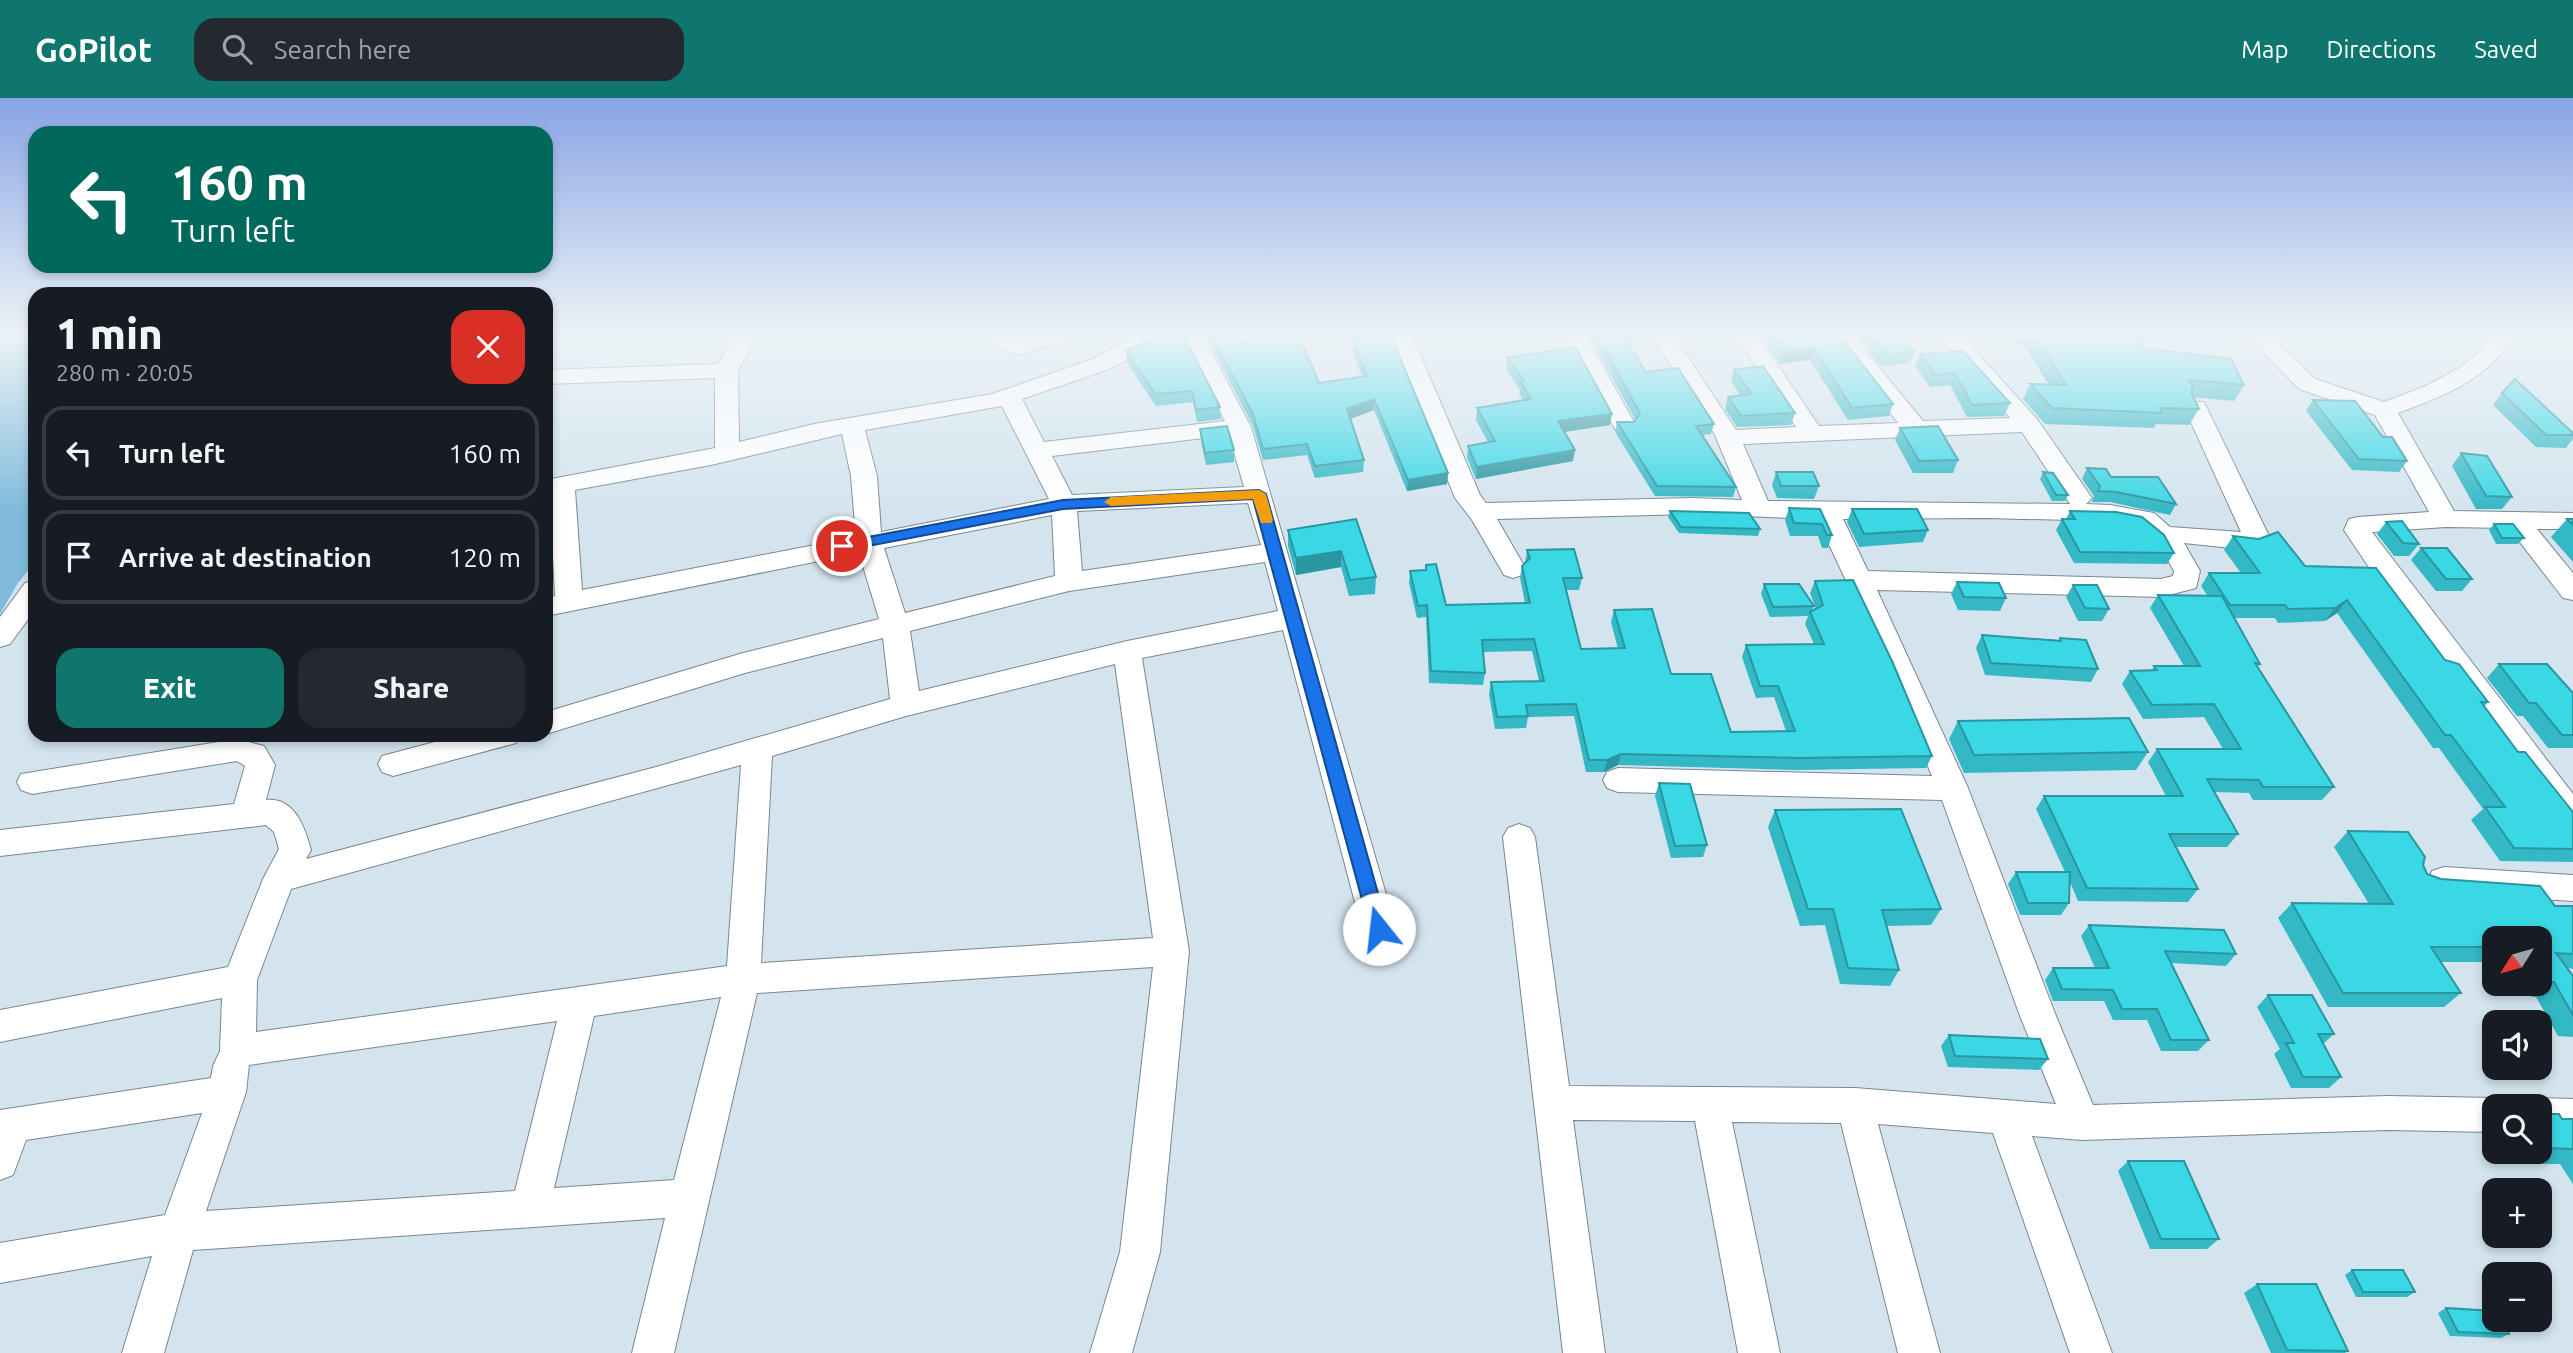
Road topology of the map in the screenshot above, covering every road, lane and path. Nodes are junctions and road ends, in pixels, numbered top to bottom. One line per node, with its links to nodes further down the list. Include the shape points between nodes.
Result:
1 (726, 395): 23 (street)
2 (1013, 395): 12 (street)
3 (1224, 395): 18 (street)
4 (1425, 395): 29 (street, via 1468,498)
5 (1607, 395): 15 (street)
6 (1701, 395): 21 (street)
7 (1786, 395): 20 (street)
8 (1888, 395): 19 (street)
9 (2002, 395): 16 (street)
10 (2338, 395): 14 (street)
11 (2420, 395): 14 (street)
12 (1009, 396): 17 (street); 22 (street)
13 (2196, 407): 34 (street, via 2256,536 2250,541 2187,533)
14 (2384, 410): 31 (street)
15 (1623, 424)
16 (2029, 424): 19 (street); 26 (street)
17 (852, 425): 23 (street); 35 (street, via 864,476)
18 (1239, 427): 22 (street); 25 (street)
19 (1916, 429): 20 (street)
20 (1812, 433): 21 (street)
21 (1727, 435): 28 (street)
22 (1036, 450): 27 (street)
23 (727, 453): 24 (street)
24 (554, 486): 42 (street)
25 (1259, 494): 27 (street); 36 (street)
26 (2079, 498)
27 (1063, 504): 35 (street); 39 (street)
28 (1758, 508): 29 (street); 30 (street)
29 (1479, 511): 37 (street)
30 (1826, 511): 34 (street, via 2125,514 2145,519); 38 (street)
31 (2446, 519): 32 (street); 56 (street, via 2370,522 2358,525 2357,530)
32 (2516, 521): 33 (street); 40 (street)
33 (2573, 521)
34 (2169, 540): 38 (street, via 2187,571 2186,582 2161,588)
35 (869, 541): 42 (street); 44 (street)
36 (1276, 552): 39 (street); 43 (street)
37 (1513, 569)
38 (1859, 580): 54 (street)
39 (1069, 582): 44 (street)
40 (2573, 592)
41 (28, 599): 45 (street)
42 (557, 604)
43 (1293, 618): 46 (street); 62 (street)
44 (894, 627): 47 (street); 48 (street, via 743,663)
45 (0, 637)
46 (1127, 651): 47 (street); 63 (street)
47 (906, 705): 50 (street)
48 (553, 721)
49 (478, 742): 51 (street)
50 (757, 749): 59 (street); 64 (street)
51 (393, 764)
52 (1618, 780): 54 (street)
53 (32, 782): 55 (street, via 237,750 253,754 260,765)
54 (1953, 788): 77 (street)
55 (247, 813): 58 (street); 59 (street, via 272,812 288,826 295,850)
56 (2573, 817)
57 (1520, 837): 70 (street)
58 (0, 843)
59 (279, 879): 65 (street)
60 (2426, 879): 61 (street)
61 (2573, 888)
62 (1379, 929)
63 (1172, 951): 64 (street); 86 (street, via 1140,1252)
64 (743, 979): 66 (street); 80 (street)
65 (240, 980): 67 (street); 68 (street)
66 (579, 1003): 68 (street); 81 (street)
67 (0, 1026)
68 (238, 1051): 69 (street)
69 (228, 1092): 78 (street); 82 (street)
70 (1554, 1102): 71 (street); 87 (street)
71 (1710, 1104): 72 (street); 88 (street)
72 (1855, 1105): 76 (street); 89 (street)
73 (2482, 1115): 77 (street, via 2388,1113)
74 (2552, 1115): 75 (street)
75 (2573, 1115)
76 (2007, 1119): 77 (street); 90 (street)
77 (2082, 1124)
78 (6, 1126): 79 (street)
79 (0, 1162)
80 (689, 1198): 81 (street); 85 (street)
81 (530, 1207): 82 (street)
82 (179, 1232): 83 (street); 84 (street)
83 (0, 1263)
84 (143, 1353)
85 (653, 1353)
86 (1111, 1353)
87 (1584, 1353)
88 (1759, 1353)
89 (1919, 1353)
90 (2091, 1353)

